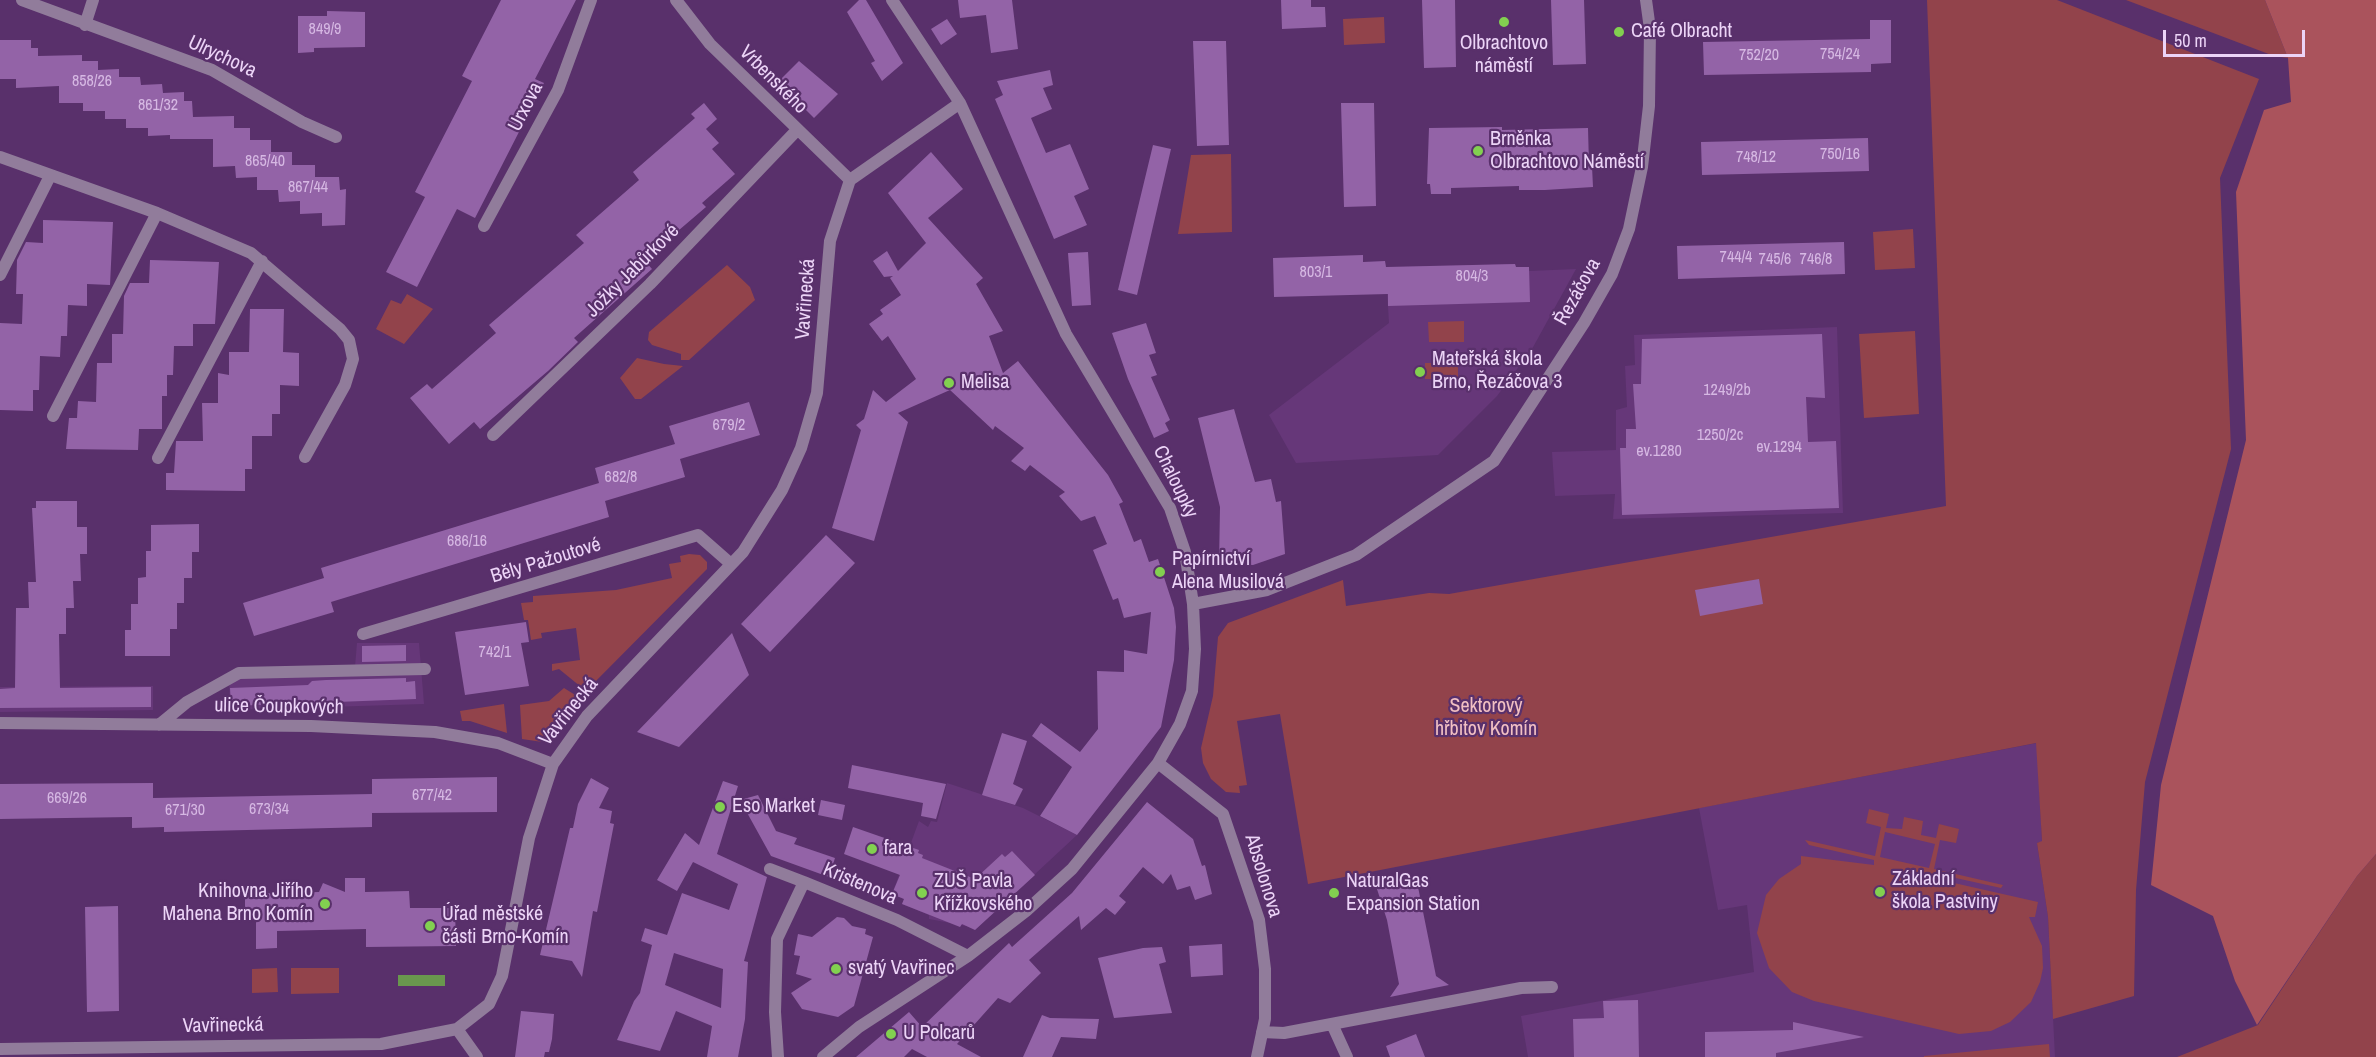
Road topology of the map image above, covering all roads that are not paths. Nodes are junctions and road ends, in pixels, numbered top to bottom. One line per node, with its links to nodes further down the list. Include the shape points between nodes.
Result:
1 (22, 0): 7 (street, Ulrychova)
2 (93, 0): 7 (street)
3 (591, 0): 15 (street, Urxova, via 558,90)
4 (676, 0): 9 (street, Vrbenského, via 710,44)
5 (892, 0): 8 (street, Chaloupky)
6 (1646, 0): 23 (street, Řezáčova, via 1650,29 1649,106 1629,229 1612,274 1584,323 1494,461 1356,555 1267,590)
7 (85, 25): 10 (street, Ulrychova, via 212,70)
8 (960, 103): 13 (street); 23 (street, Chaloupky, via 1066,334 1170,508 1185,552)
9 (796, 130): 13 (street, Vrbenského); 19 (street, Jožky Jabůrkové, via 650,284)
10 (336, 137)
11 (0, 157): 12 (street)
12 (50, 176): 14 (street); 17 (street)
13 (850, 180): 22 (street, Vavřinecká, via 830,241 814,409 782,490 743,552)
14 (157, 213): 16 (street, via 251,252); 18 (street)
15 (484, 226)
16 (262, 261): 20 (street, via 349,340 353,359 345,385); 21 (street)
17 (0, 274)
18 (53, 416)
19 (493, 435)
20 (306, 457)
21 (158, 458)
22 (731, 564): 24 (street, Běly Pažoutové, via 698,536); 29 (street, Vavřinecká, via 587,716)
23 (1193, 604): 28 (street, Chaloupky, via 1192,691 1180,724)
24 (363, 634)
25 (425, 669): 27 (street, via 239,674 187,702)
26 (0, 723): 27 (street, ulice Čoupkových)
27 (159, 725): 29 (street, ulice Čoupkových, via 435,732 498,743)
28 (1158, 763): 32 (street, Chaloupky, via 1072,869); 36 (street, Absolonova, via 1223,814 1259,920 1265,969)
29 (553, 764): 35 (street, Vavřinecká, via 529,838 502,976 489,1004)
30 (770, 869): 31 (street, Kristenova)
31 (804, 882): 32 (street, Kristenova, via 897,920); 39 (street, Kristenova, via 777,939)
32 (968, 956): 40 (street, via 859,1027)
33 (1552, 987): 34 (street, via 1521,988)
34 (1332, 1024): 36 (street, via 1284,1033); 42 (street)
35 (457, 1029): 37 (street, Vavřinecká, via 381,1044); 38 (street)
36 (1262, 1032): 41 (street, Absolonova)
37 (0, 1048)
38 (477, 1057)
39 (778, 1057)
40 (823, 1057)
41 (1257, 1057)
42 (1347, 1057)

